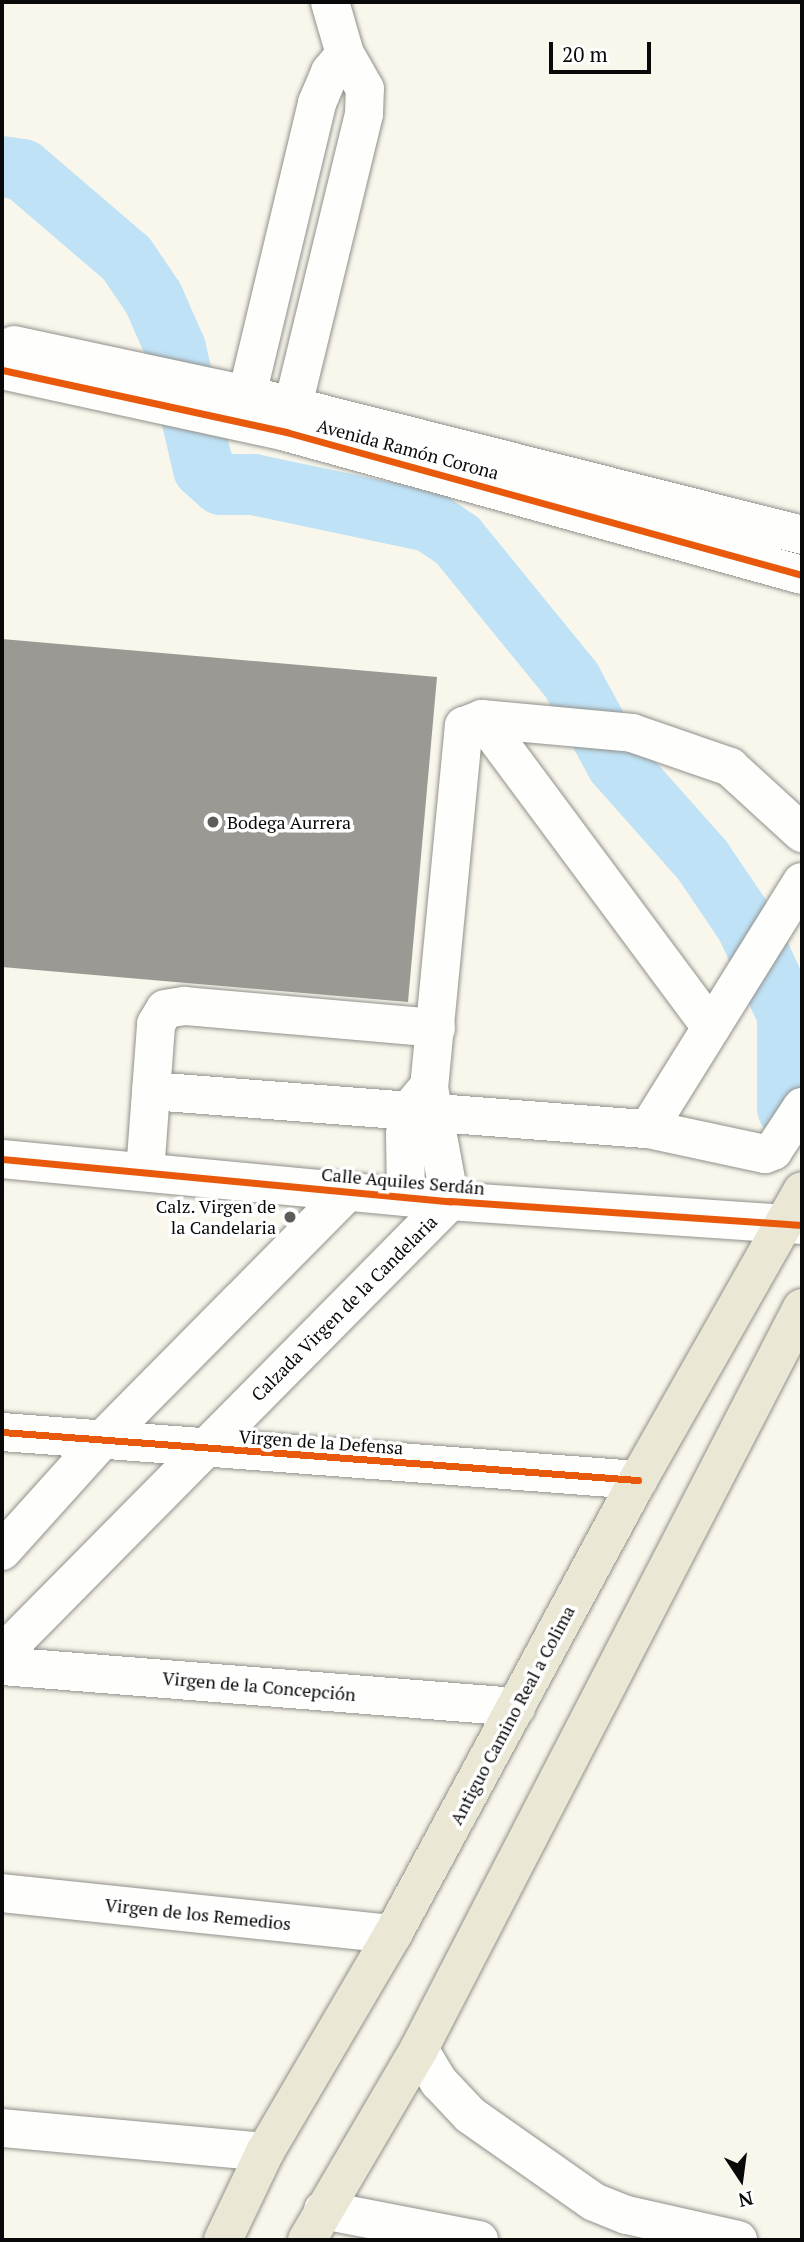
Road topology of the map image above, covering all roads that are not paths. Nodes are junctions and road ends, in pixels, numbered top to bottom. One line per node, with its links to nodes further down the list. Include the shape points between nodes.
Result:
1 (330, 2): 2 (street)
2 (345, 54): 6 (street, via 330,72 317,103); 7 (street, via 365,89 363,114)
3 (2, 343): 5 (street, Avenida Ramón Corona)
4 (2, 370): 5 (street, Avenida Ramón Corona)
5 (125, 382): 6 (street, Avenida Ramón Corona)
6 (244, 408): 7 (street, Avenida Ramón Corona)
7 (290, 419): 8 (street, Avenida Ramón Corona); 9 (street, Avenida Ramón Corona)
8 (802, 535)
9 (802, 575)
10 (482, 719): 11 (street, via 632,733 730,766); 13 (street); 14 (street, via 472,719 462,730)
11 (802, 833)
12 (802, 882): 13 (street)
13 (711, 1027): 18 (street)
14 (436, 1028): 15 (street, via 185,1006 164,1009 156,1024); 16 (street)
15 (151, 1091): 16 (street); 20 (street)
16 (424, 1102): 18 (street); 22 (street, via 405,1134); 23 (street)
17 (802, 1107): 18 (street, via 768,1154)
18 (648, 1129)
19 (2, 1159): 20 (street, Calle Aquiles Serdán)
20 (145, 1172): 21 (street, Calle Aquiles Serdán)
21 (347, 1192): 22 (street, Calle Aquiles Serdán); 28 (street)
22 (406, 1197): 23 (street, Calle Aquiles Serdán)
23 (450, 1201): 24 (street, Calle Aquiles Serdán); 29 (street, Calzada Virgen de la Candelaria)
24 (796, 1213): 30 (main road, Antiguo Camino Real a Colima)
25 (802, 1308): 32 (main road)
26 (802, 1356): 32 (main road)
27 (2, 1432): 28 (street, Virgen de la Defensa)
28 (101, 1441): 29 (street, Virgen de la Defensa); 31 (street)
29 (204, 1449): 30 (street, Virgen de la Defensa); 33 (street, Calzada Virgen de la Candelaria)
30 (638, 1480): 35 (main road, Antiguo Camino Real a Colima)
31 (2, 1551)
32 (654, 1593): 38 (main road)
33 (2, 1654)
34 (2, 1666): 35 (street, Virgen de la Concepción)
35 (516, 1707): 37 (main road, Antiguo Camino Real a Colima)
36 (2, 1893): 37 (street, Virgen de los Remedios)
37 (393, 1934): 40 (main road, Antiguo Camino Real a Colima)
38 (419, 2049): 41 (main road); 44 (street, via 439,2082 470,2115 594,2203)
39 (2, 2127): 40 (street)
40 (265, 2152): 42 (main road, Antiguo Camino Real a Colima)
41 (315, 2225): 43 (street)
42 (223, 2240)
43 (479, 2240)
44 (738, 2240)

